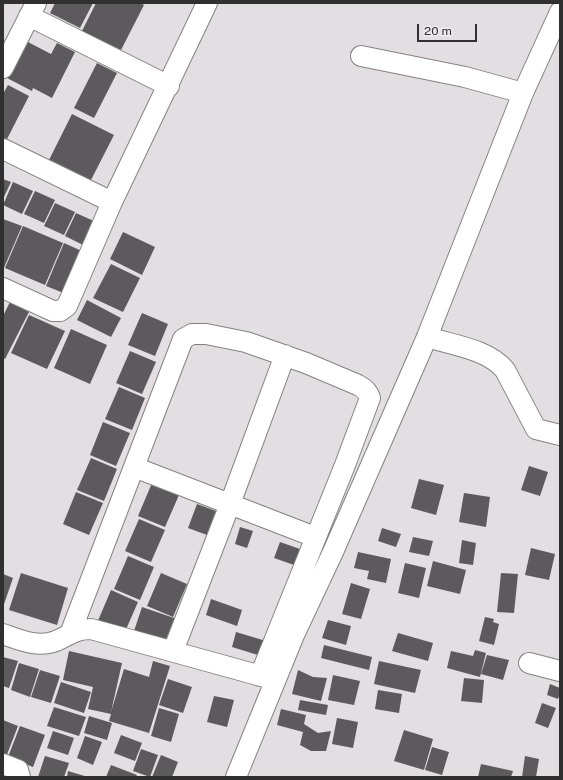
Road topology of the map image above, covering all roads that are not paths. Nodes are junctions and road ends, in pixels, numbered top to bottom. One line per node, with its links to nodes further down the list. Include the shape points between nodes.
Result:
1 (208, 3): 6 (street)
2 (33, 9): 5 (street); 6 (street)
3 (560, 12): 7 (street)
4 (361, 56): 7 (street)
5 (3, 68)
6 (169, 86): 9 (street)
7 (523, 93): 11 (street)
8 (3, 149): 9 (street)
9 (112, 202): 10 (street, via 67,306 60,311 53,311)
10 (3, 288)
11 (427, 337): 13 (street, via 484,354 498,362 505,370 536,429); 22 (street)
12 (285, 355): 14 (street, via 246,342 206,334 192,334 183,339); 15 (street); 16 (street, via 364,388 370,398)
13 (560, 435)
14 (134, 467): 15 (street); 18 (street)
15 (230, 504): 16 (street); 19 (street)
16 (316, 537): 22 (street)
17 (3, 634): 18 (street, via 32,643 45,644)
18 (70, 634): 19 (street, via 80,629 91,629)
19 (173, 651): 22 (street)
20 (529, 663): 21 (street)
21 (560, 671)
22 (268, 678): 25 (street)
23 (3, 764): 24 (street, via 18,770)
24 (20, 777)
25 (236, 777)

